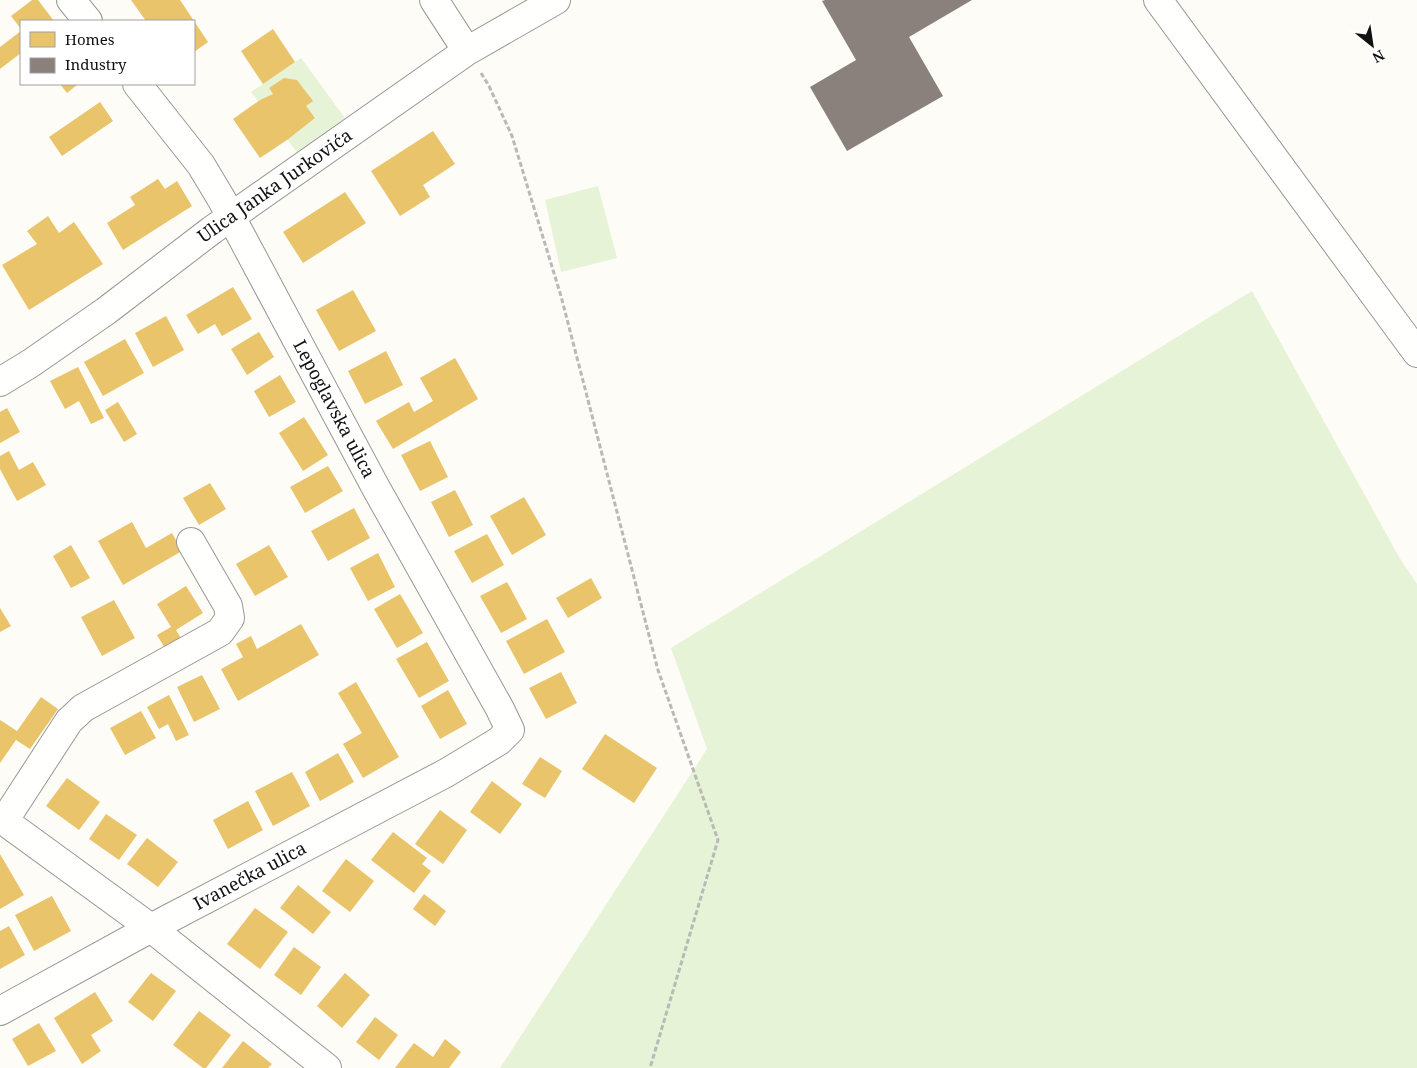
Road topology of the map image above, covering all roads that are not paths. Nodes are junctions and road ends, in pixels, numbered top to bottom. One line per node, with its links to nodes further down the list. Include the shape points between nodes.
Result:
1 (71, 0): 5 (street)
2 (434, 0): 6 (street)
3 (556, 0): 6 (street, Ulica Janka Jurkovića)
4 (1158, 0): 9 (street)
5 (87, 20)
6 (467, 51): 8 (street, Ulica Janka Jurkovića)
7 (138, 85): 8 (street, Lepoglavska ulica, via 201,165)
8 (231, 216): 10 (street, Ulica Janka Jurkovića, via 106,311); 12 (street, Lepoglavska ulica, via 376,488 500,709 510,730)
9 (1417, 353)
10 (0, 382)
11 (191, 542): 13 (street, via 228,606 230,618 220,632 83,708 69,721)
12 (499, 741): 14 (street, Ivanečka ulica, via 446,773)
13 (2, 820): 14 (street)
14 (152, 928): 15 (street, Ivanečka ulica); 16 (street)
15 (0, 1011)
16 (327, 1068)

